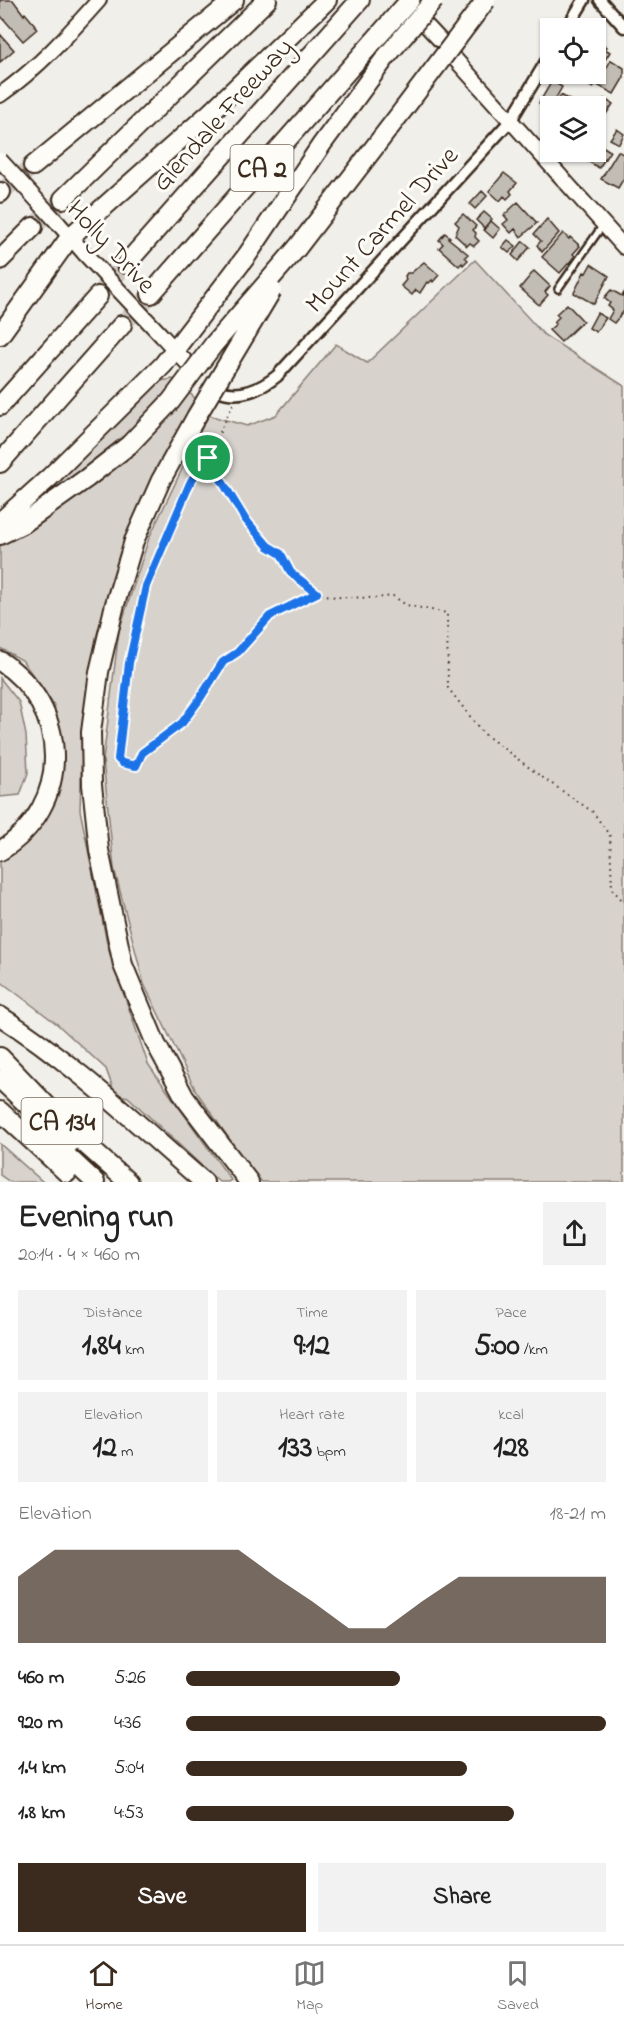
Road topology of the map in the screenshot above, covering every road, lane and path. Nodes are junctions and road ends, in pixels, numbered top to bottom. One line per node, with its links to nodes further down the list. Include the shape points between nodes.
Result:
1 (99, 0): 17 (main road, via 54,50)
2 (234, 0): 20 (highway)
3 (267, 0): 21 (highway)
4 (327, 0): 24 (highway, via 211,112)
5 (410, 0): 30 (highway, CA 2, bridge)
6 (434, 0): 34 (highway, bridge, via 328,135 248,254)
7 (486, 0): 26 (highway, bridge)
8 (584, 0): 11 (street)
9 (600, 0): 13 (street)
10 (354, 6): 28 (highway, Glendale Freeway / CA 2)
11 (573, 18)
12 (424, 23): 14 (main road)
13 (624, 27)
14 (440, 40)
15 (456, 60): 18 (main road)
16 (540, 71): 18 (street, Mount Carmel Drive)
17 (0, 95)
18 (510, 120): 22 (main road); 37 (street, Mount Carmel Drive, via 277,376 264,387)
19 (0, 160): 24 (main road, Holly Drive, bridge)
20 (33, 166)
21 (63, 199)
22 (603, 225): 25 (main road); 29 (lane)
23 (33, 227): 27 (highway)
24 (64, 230): 33 (highway); 34 (main road, Holly Drive, bridge)
25 (624, 247)
26 (297, 248): 42 (highway, bridge, via 214,344 171,401 129,445 24,523); 57 (highway, bridge, via 196,417 161,480 134,541 99,672 92,732 92,784 99,850 123,964 156,1044 185,1098)
27 (0, 260)
28 (126, 264)
29 (558, 289)
30 (151, 294)
31 (98, 296): 38 (highway)
32 (122, 325): 40 (highway)
33 (0, 335)
34 (175, 351): 35 (main road, Holly Drive); 41 (highway)
35 (188, 364)
36 (208, 383): 37 (street, Mount Carmel Drive, via 225,393)
37 (237, 393): 39 (path)
38 (0, 406)
39 (208, 458): 43 (path, via 245,519 268,546 281,554 291,573); 43 (path, via 190,483 146,586 129,663 118,759 136,766 142,753 182,723 223,662 238,652 270,616)
40 (0, 463)
41 (0, 522)
42 (0, 535)
43 (317, 593): 46 (path, via 393,596 406,605 447,613 448,688 483,733 593,812 610,836 612,889)
44 (0, 661): 45 (highway, via 38,699 53,736 54,755 41,810)
45 (0, 851)
46 (624, 902)
47 (0, 1016): 56 (highway, via 72,1068)
48 (0, 1058): 55 (highway, CA 134, via 76,1136)
49 (0, 1079): 54 (highway)
50 (0, 1092): 53 (highway)
51 (0, 1111): 52 (highway, CA 134)
52 (77, 1182)
53 (95, 1182)
54 (110, 1182)
55 (128, 1182)
56 (204, 1182)
57 (249, 1182)

